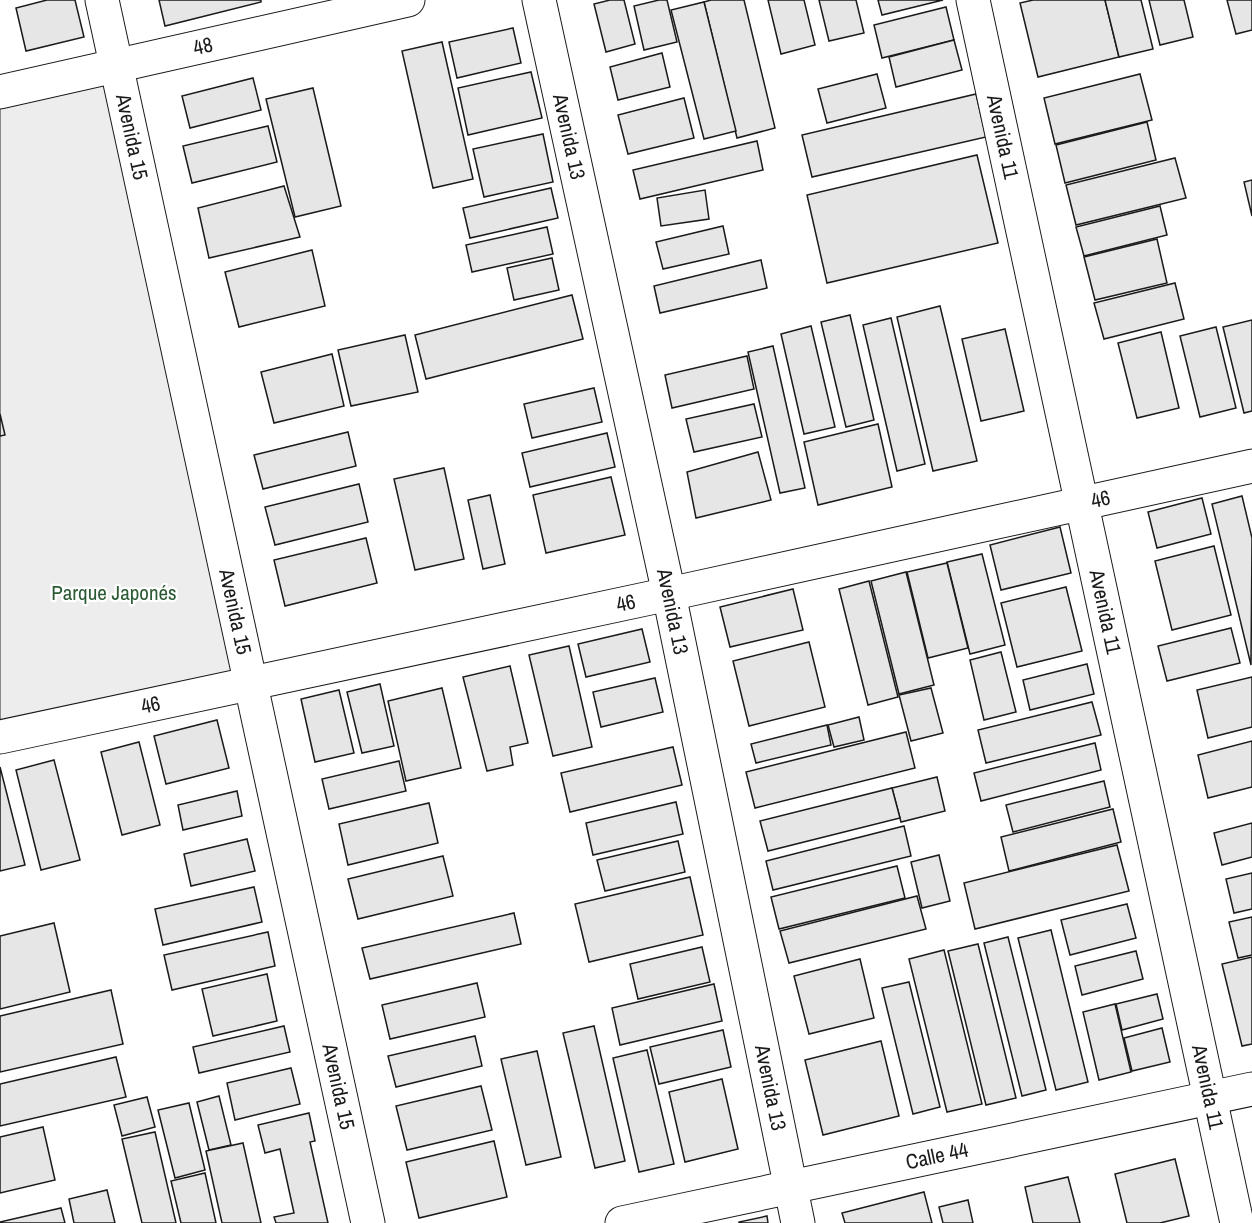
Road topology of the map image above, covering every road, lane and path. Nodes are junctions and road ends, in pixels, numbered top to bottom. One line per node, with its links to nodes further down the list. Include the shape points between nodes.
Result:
1 (102, 0): 5 (street, Avenida 15)
2 (408, 0): 5 (street, 48)
3 (539, 0): 9 (street, Avenida 13)
4 (973, 0): 8 (street, Avenida 11)
5 (117, 66): 6 (street, 48); 10 (street, Avenida 15)
6 (0, 92)
7 (1252, 466): 8 (street, 46)
8 (1083, 502): 9 (street, 46); 13 (street, Avenida 11)
9 (669, 594): 10 (street, 46); 14 (street, Avenida 13)
10 (250, 683): 11 (street, 46); 15 (street, Avenida 15)
11 (0, 737)
12 (1252, 1089): 13 (street, Calle 44)
13 (1208, 1098): 14 (street, Calle 44); 18 (street, Avenida 11)
14 (790, 1187): 16 (street, Calle 44); 17 (street, Avenida 13)
15 (368, 1223)
16 (622, 1223)
17 (798, 1223)
18 (1237, 1223)

